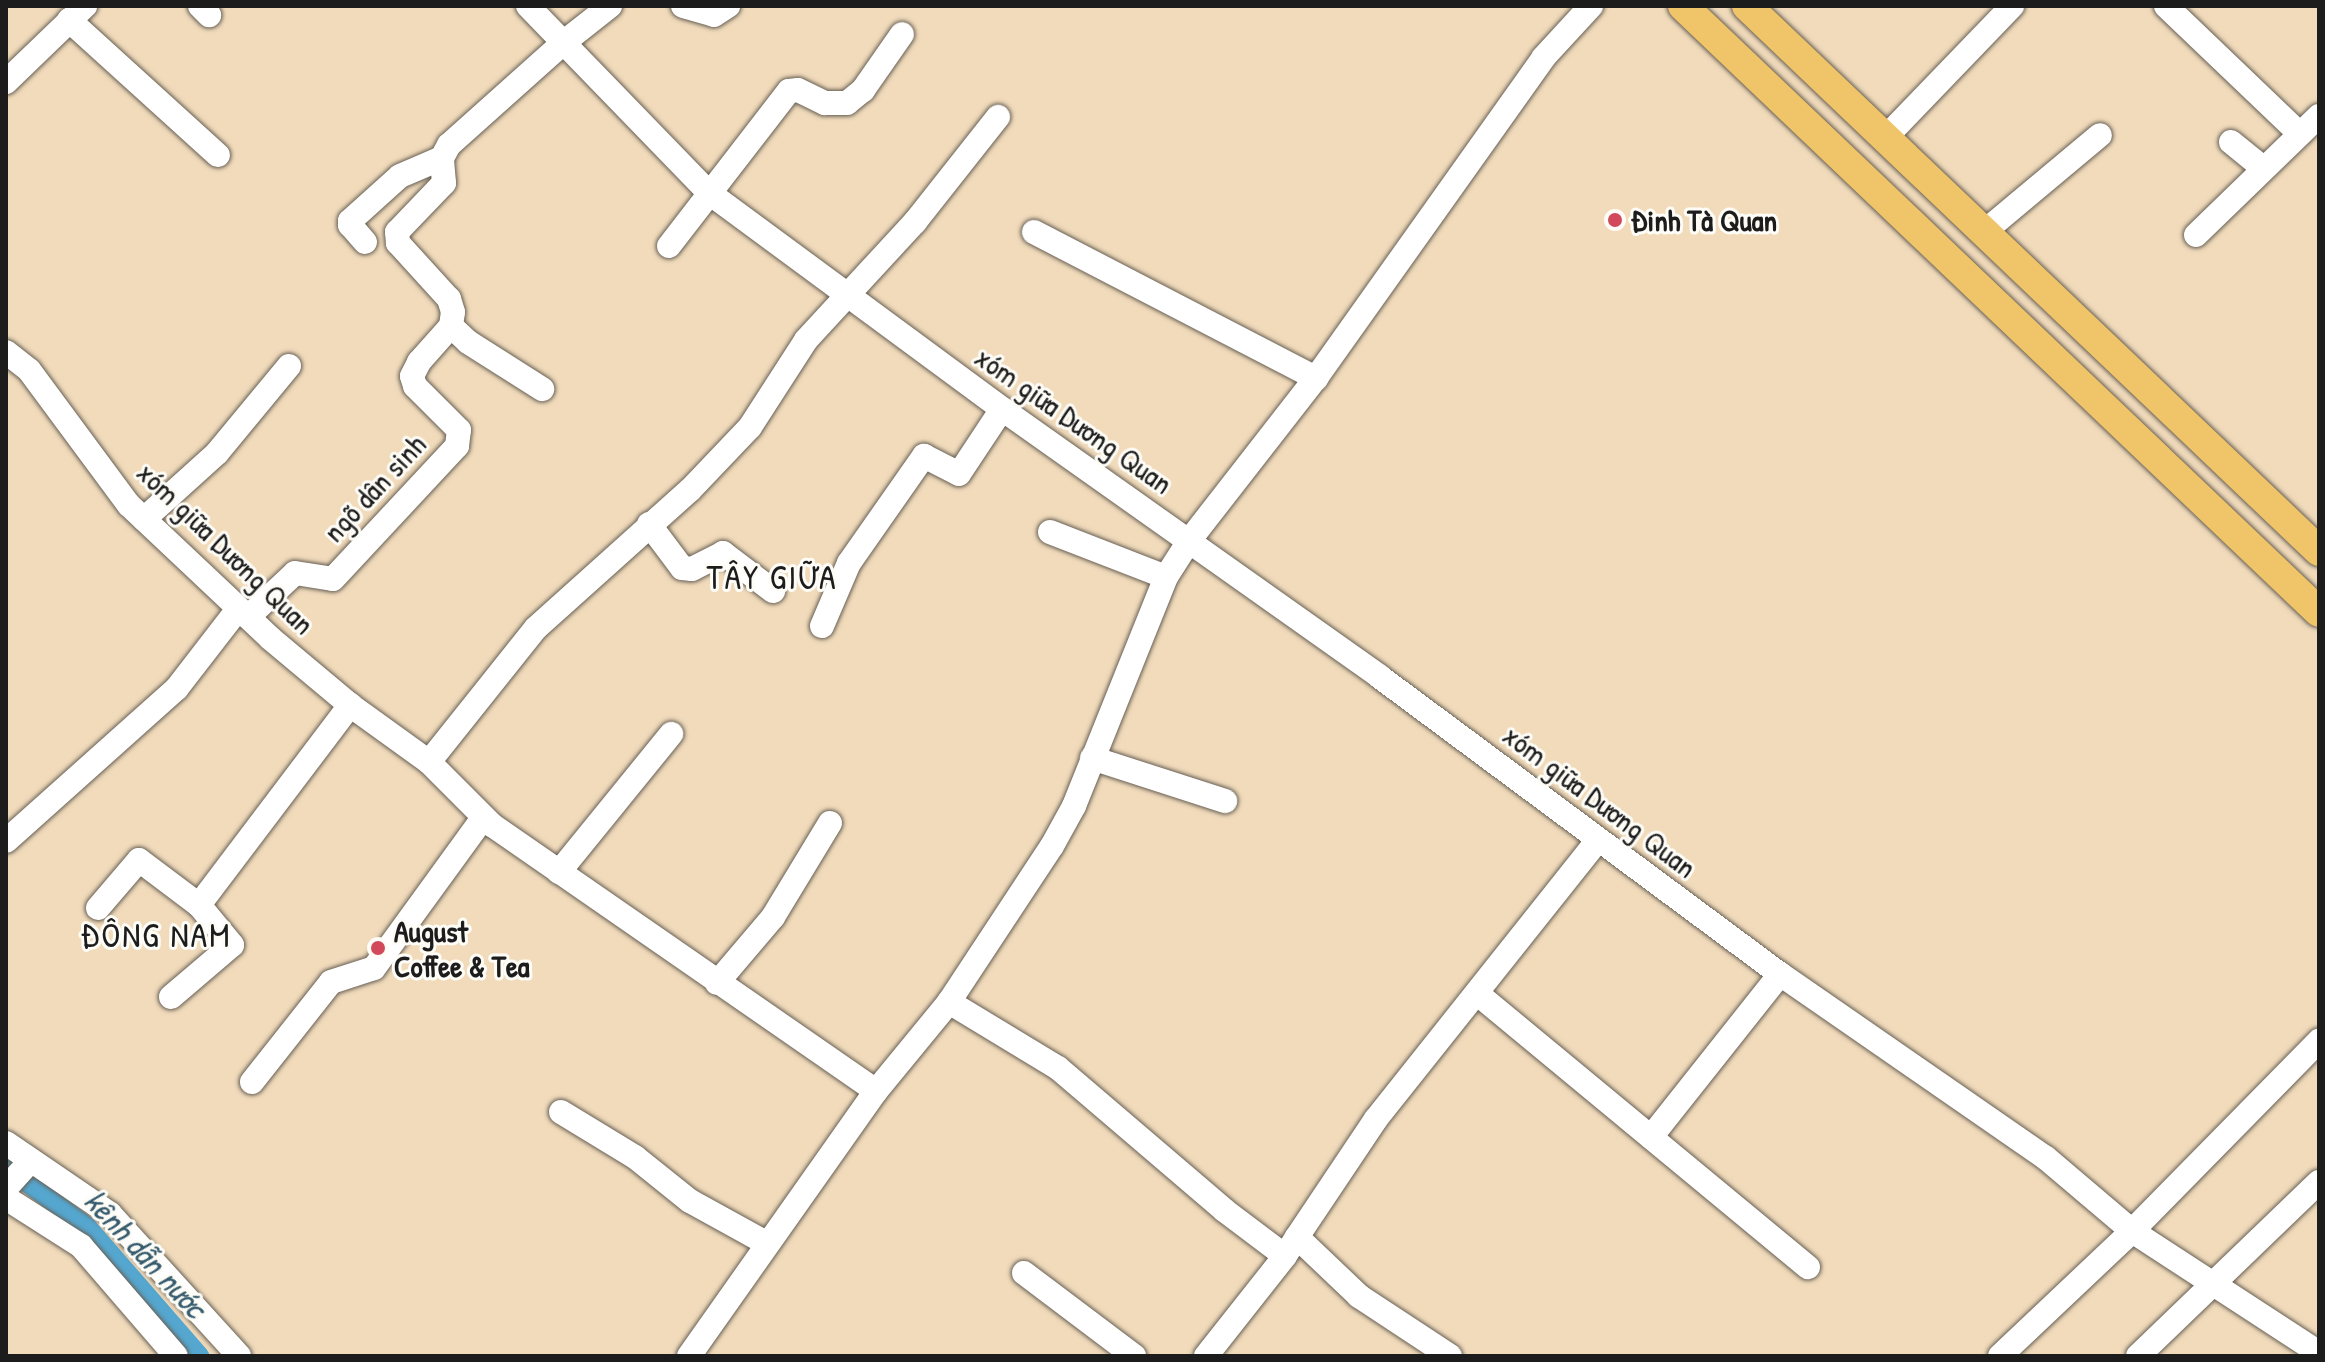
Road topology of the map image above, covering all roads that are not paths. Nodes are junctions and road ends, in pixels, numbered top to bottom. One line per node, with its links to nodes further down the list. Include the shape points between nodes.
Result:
1 (528, 6): 12 (street, xóm giữa Dương Quan)
2 (610, 6): 12 (street)
3 (683, 6): 4 (street, via 714,15)
4 (728, 6)
5 (1591, 6): 33 (street, via 1543,58)
6 (1683, 6): 43 (main road)
7 (1747, 6): 18 (main road)
8 (2012, 6): 18 (street)
9 (2166, 6): 16 (street)
10 (77, 13): 13 (street); 20 (street)
11 (902, 34): 23 (street, via 863,90 847,103 825,103 789,91)
12 (563, 43): 21 (street, via 449,145); 23 (street, xóm giữa Dương Quan)
13 (6, 82)
14 (2319, 116): 16 (street)
15 (998, 117): 29 (street, via 915,222)
16 (2299, 133): 22 (street)
17 (2100, 135): 25 (street)
18 (1886, 137): 25 (main road)
19 (2231, 142): 22 (street)
20 (218, 155)
21 (442, 158): 27 (street, via 400,176 350,221); 30 (street, via 444,183 396,238 449,299)
22 (2263, 168): 26 (street)
23 (708, 192): 28 (street); 29 (street, xóm giữa Dương Quan)
24 (1034, 232): 33 (street)
25 (1984, 232): 40 (main road)
26 (2196, 235)
27 (365, 242)
28 (669, 246)
29 (847, 293): 35 (street, xóm giữa Dương Quan); 37 (street, via 806,340 750,427)
30 (451, 326): 34 (street); 44 (street, ngõ dân sinh, via 412,376 415,386 459,430 457,446 333,579 295,573)
31 (6, 352): 36 (street, xóm giữa Dương Quan, via 29,370)
32 (289, 366): 36 (street, via 217,453)
33 (1316, 378): 39 (street)
34 (542, 389)
35 (1002, 409): 39 (street, xóm giữa Dương Quan); 45 (street, via 959,474 924,456 849,563)
36 (144, 519): 44 (street, xóm giữa Dương Quan)
37 (649, 524): 42 (street, via 682,568 692,569 723,553); 49 (street, via 536,628)
38 (1050, 532): 41 (street)
39 (1189, 541): 41 (street); 53 (street, xóm giữa Dương Quan)
40 (2319, 551)
41 (1166, 577): 48 (street)
42 (773, 591)
43 (2319, 612)
44 (243, 613): 46 (street, xóm giữa Dương Quan); 54 (street, via 177,688)
45 (822, 626)
46 (350, 705): 49 (street, xóm giữa Dương Quan); 56 (street)
47 (671, 734): 55 (street)
48 (1092, 758): 50 (street); 62 (street, via 1058,837)
49 (429, 762): 51 (street, xóm giữa Dương Quan)
50 (1225, 801)
51 (483, 818): 55 (street, xóm giữa Dương Quan); 64 (street, via 374,968 331,982)
52 (830, 823): 59 (street, via 773,917)
53 (1598, 840): 58 (street, xóm giữa Dương Quan); 60 (street)
54 (6, 841)
55 (559, 872): 59 (street, xóm giữa Dương Quan)
56 (199, 905): 57 (street, via 139,860); 61 (street, via 232,945)
57 (98, 908)
58 (1780, 974): 67 (street); 73 (street, xóm giữa Dương Quan, via 2046,1158)
59 (717, 983): 65 (street, xóm giữa Dương Quan)
60 (1479, 995): 67 (street); 75 (street, via 1376,1119)
61 (171, 997)
62 (949, 1002): 65 (street); 75 (street, via 1058,1068 1224,1210)
63 (2319, 1041): 73 (street)
64 (252, 1082)
65 (876, 1091): 74 (street)
66 (561, 1112): 74 (street, via 635,1157 690,1201)
67 (1651, 1137): 76 (street)
68 (6, 1143): 69 (street)
69 (28, 1162): 71 (street); 72 (street)
70 (2319, 1182): 78 (street)
71 (7, 1190): 72 (street)
72 (95, 1230): 81 (street); 82 (street)
73 (2132, 1231): 78 (street, xóm giữa Dương Quan); 86 (street)
74 (766, 1243): 80 (street)
75 (1291, 1246): 84 (street); 85 (street)
76 (1808, 1267)
77 (1024, 1273): 83 (street)
78 (2214, 1281): 79 (street, xóm giữa Dương Quan); 87 (street)
79 (2309, 1346)
80 (694, 1355)
81 (176, 1356)
82 (239, 1356)
83 (1134, 1356)
84 (1206, 1356)
85 (1450, 1356)
86 (2000, 1356)
87 (2138, 1356)

